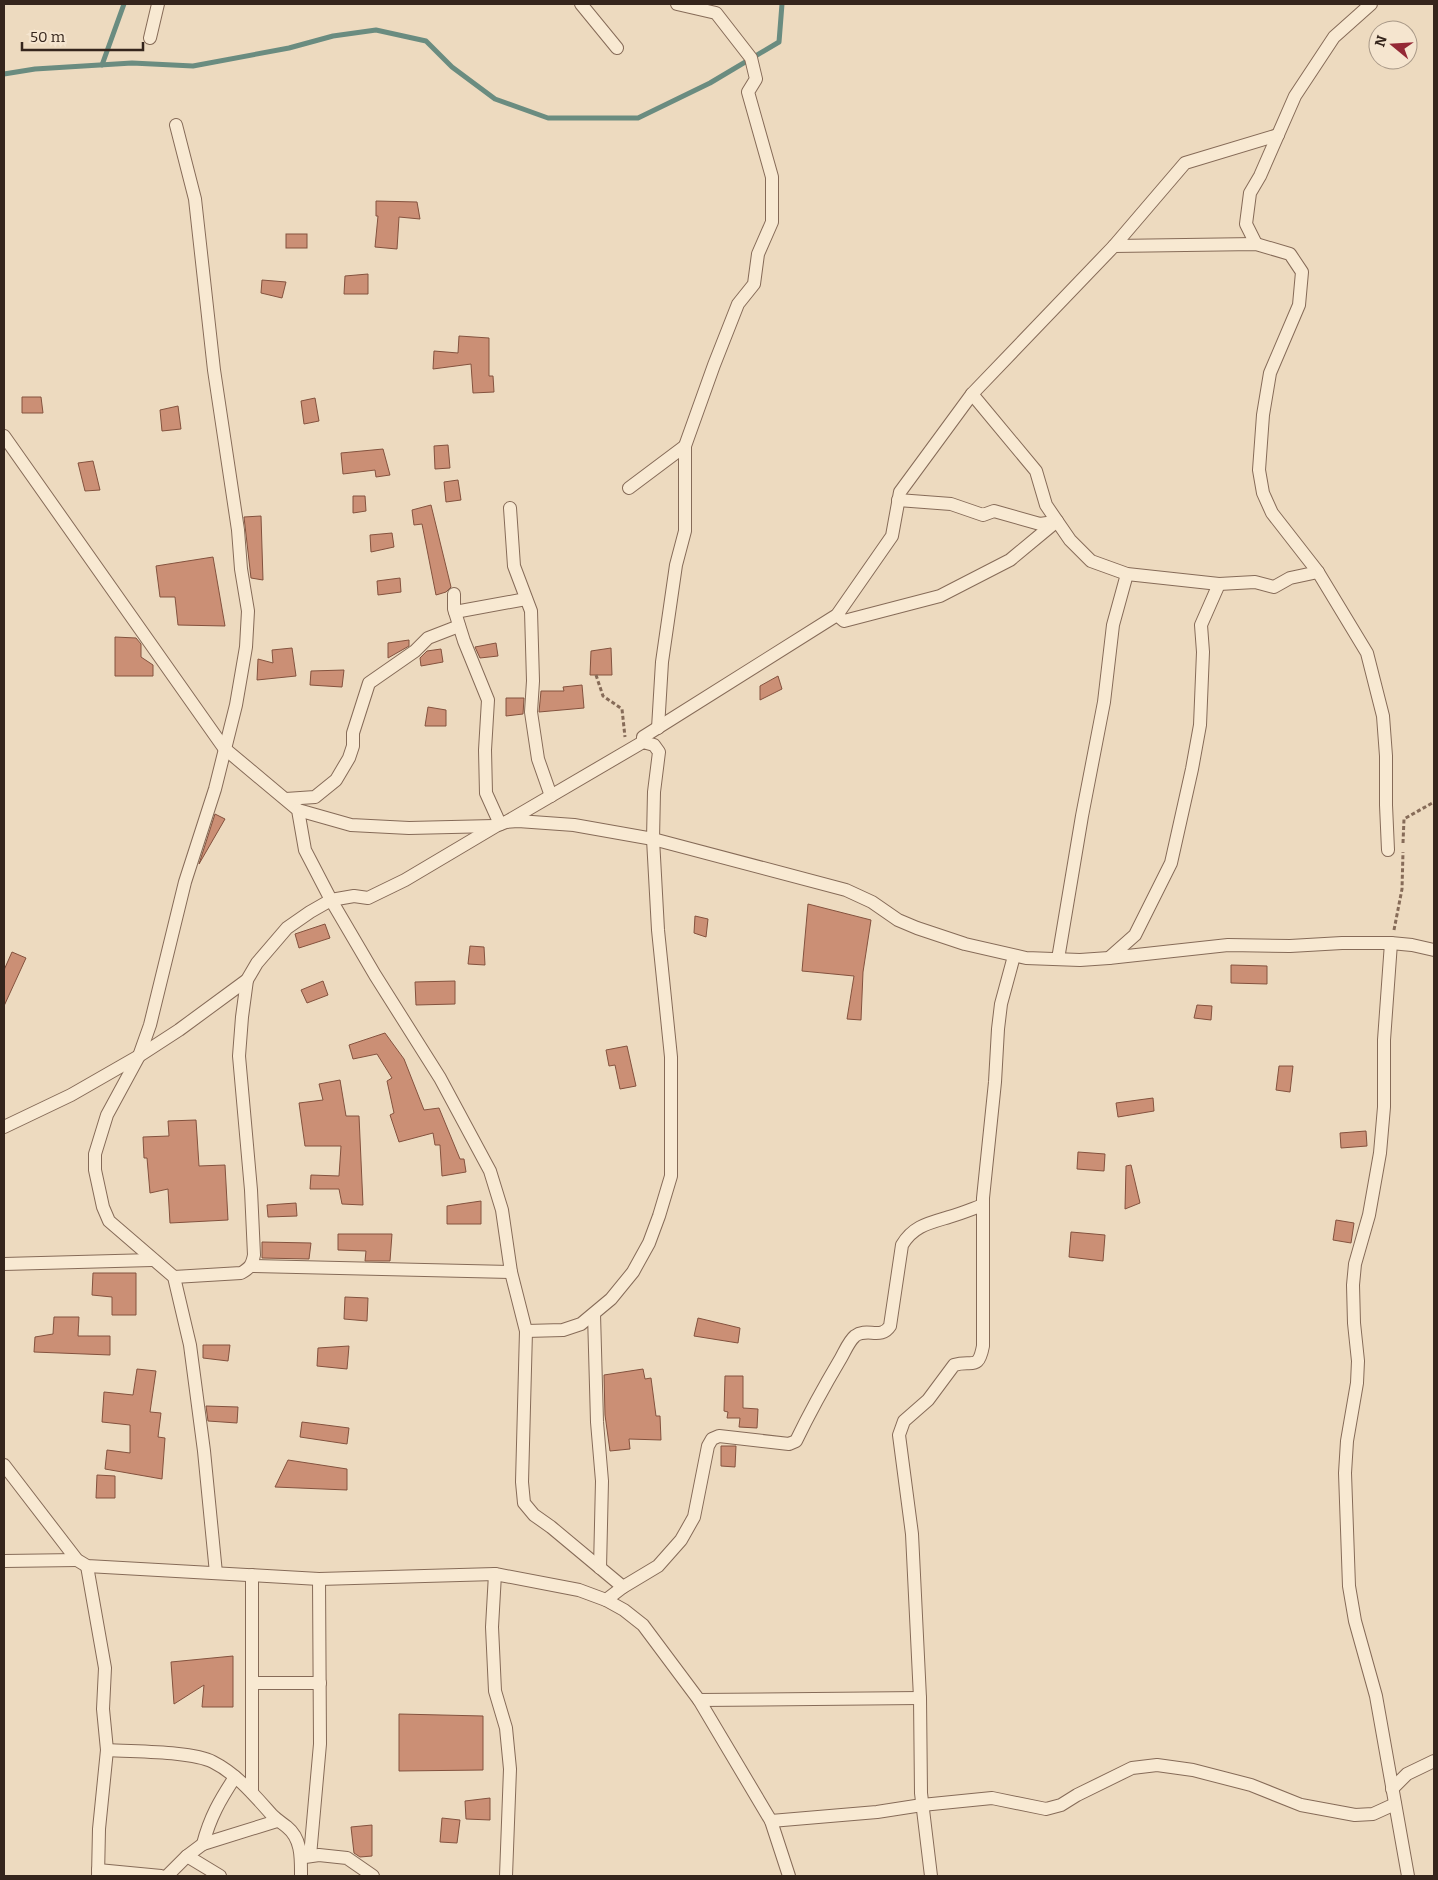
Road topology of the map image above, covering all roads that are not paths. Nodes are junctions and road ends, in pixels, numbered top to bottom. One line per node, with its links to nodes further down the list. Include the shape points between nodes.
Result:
1 (158, 4): 6 (street)
2 (581, 4): 7 (street)
3 (677, 4): 5 (street)
4 (1371, 4): 9 (street, via 1334,37 1295,96)
5 (716, 8): 14 (street, via 751,58 756,79 748,92 772,177 772,222 758,254 754,284 738,304)
6 (150, 38)
7 (618, 48)
8 (176, 125): 29 (street, via 195,199 214,370 248,611 246,647 236,705)
9 (1278, 135): 10 (street, via 1250,193 1246,224); 11 (street, via 1185,163)
10 (1251, 244): 11 (street); 19 (street, via 1290,254 1302,272 1299,305 1270,374 1259,470 1263,493 1272,513)
11 (1114, 246): 12 (street)
12 (972, 394): 16 (street, via 900,492); 18 (street, via 1036,471 1046,505)
13 (4, 436): 29 (street)
14 (685, 446): 15 (street); 27 (street, via 685,531 676,565 662,662)
15 (629, 488)
16 (898, 500): 18 (street, via 950,504 984,515 994,511 1040,524); 25 (street, via 892,536)
17 (510, 508): 23 (street, via 514,566)
18 (1057, 521): 20 (street, via 1091,561); 25 (street, via 1010,560 940,596 844,621)
19 (1318, 572): 21 (street, via 1290,578 1274,587 1256,582); 35 (street, via 1366,653 1383,716)
20 (1127, 574): 21 (street); 41 (street, via 1113,626 1104,702)
21 (1218, 584): 40 (street, via 1201,625 1200,725 1171,863 1135,935)
22 (454, 594): 24 (street)
23 (526, 599): 24 (street); 30 (street, via 531,611 531,712 538,759)
24 (455, 612): 26 (street)
25 (837, 615): 27 (street)
26 (459, 626): 31 (street, via 428,638 369,683 353,733 349,758 336,780 316,797); 33 (street, via 488,700 486,793)
27 (658, 728): 28 (street, via 643,737)
28 (643, 742): 30 (street); 34 (street, via 654,744 659,752)
29 (224, 748): 31 (street); 43 (street, via 215,788 185,882 150,1025)
30 (551, 796): 33 (street)
31 (286, 800): 32 (street)
32 (298, 810): 33 (street, via 351,825 409,828); 36 (street, via 305,850)
33 (501, 824): 34 (street, via 518,821 574,825); 36 (street, via 368,898 354,896)
34 (653, 839): 39 (street, via 846,890 917,928); 51 (street, via 658,930 671,1057 670,1176 649,1242 633,1272)
35 (1388, 850)
36 (331, 900): 42 (street, via 287,928); 49 (street, via 440,1078 490,1171 502,1210)
37 (1391, 943): 38 (street); 40 (street, via 1228,945); 70 (street, via 1380,1153 1353,1286 1358,1361 1345,1473 1350,1586 1355,1621 1376,1696)
38 (1434, 950)
39 (1014, 956): 41 (street); 45 (street, via 1001,1004)
40 (1109, 958): 41 (street)
41 (1058, 959)
42 (247, 980): 43 (street); 48 (street, via 239,1056 251,1190 254,1255)
43 (138, 1056): 44 (street, via 71,1095); 46 (street, via 107,1115 95,1154 95,1170 109,1222)
44 (4, 1126)
45 (983, 1205): 61 (street, via 933,1220 916,1227 907,1236 902,1244 890,1326 882,1334 863,1332 852,1339 796,1440 789,1444 719,1436 712,1439 689,1527 672,1553 658,1566); 65 (street, via 984,1346 981,1357 974,1364 954,1365 928,1400 904,1421 899,1435 912,1534)
46 (152, 1260): 47 (street); 50 (street)
47 (4, 1264)
48 (251, 1266): 49 (street); 50 (street, via 242,1273)
49 (511, 1272): 52 (street)
50 (174, 1276): 57 (street, via 190,1344)
51 (594, 1314): 52 (street, via 581,1324 563,1330); 56 (street, via 602,1481)
52 (526, 1331): 56 (street, via 524,1503 534,1516)
53 (4, 1465): 55 (street)
54 (4, 1561): 55 (street)
55 (82, 1563): 57 (street); 67 (street, via 105,1668 103,1709)
56 (600, 1568): 61 (street)
57 (216, 1573): 59 (street)
58 (496, 1574): 60 (street); 62 (street, via 579,1590); 85 (street, via 492,1627 495,1691 506,1728 510,1769)
59 (252, 1575): 60 (street); 63 (street)
60 (319, 1579): 64 (street)
61 (623, 1587): 62 (street)
62 (606, 1600): 66 (street, via 643,1625)
63 (252, 1683): 64 (street); 71 (street)
64 (320, 1683): 78 (street, via 320,1744)
65 (920, 1698): 66 (street); 73 (street)
66 (699, 1700): 75 (street)
67 (107, 1750): 69 (street, via 186,1755 211,1761); 79 (street)
68 (1434, 1761): 70 (street, via 1406,1774)
69 (235, 1777): 71 (street); 76 (street, via 210,1820)
70 (1392, 1789): 72 (street)
71 (252, 1792): 74 (street)
72 (1395, 1804): 73 (street, via 1373,1814 1355,1815 1302,1805 1251,1785 1193,1770 1157,1765 1132,1768 1061,1805 1046,1809 992,1798); 88 (street)
73 (922, 1805): 75 (street); 87 (street)
74 (277, 1821): 76 (street); 78 (street, via 288,1828)
75 (771, 1821): 86 (street)
76 (203, 1844): 77 (street)
77 (187, 1856): 81 (street); 82 (street)
78 (306, 1857): 83 (street); 84 (street, via 319,1854 347,1858)
79 (98, 1873): 80 (street)
80 (160, 1876)
81 (167, 1876)
82 (220, 1876)
83 (301, 1876)
84 (373, 1876)
85 (506, 1876)
86 (789, 1876)
87 (931, 1876)
88 (1408, 1876)

